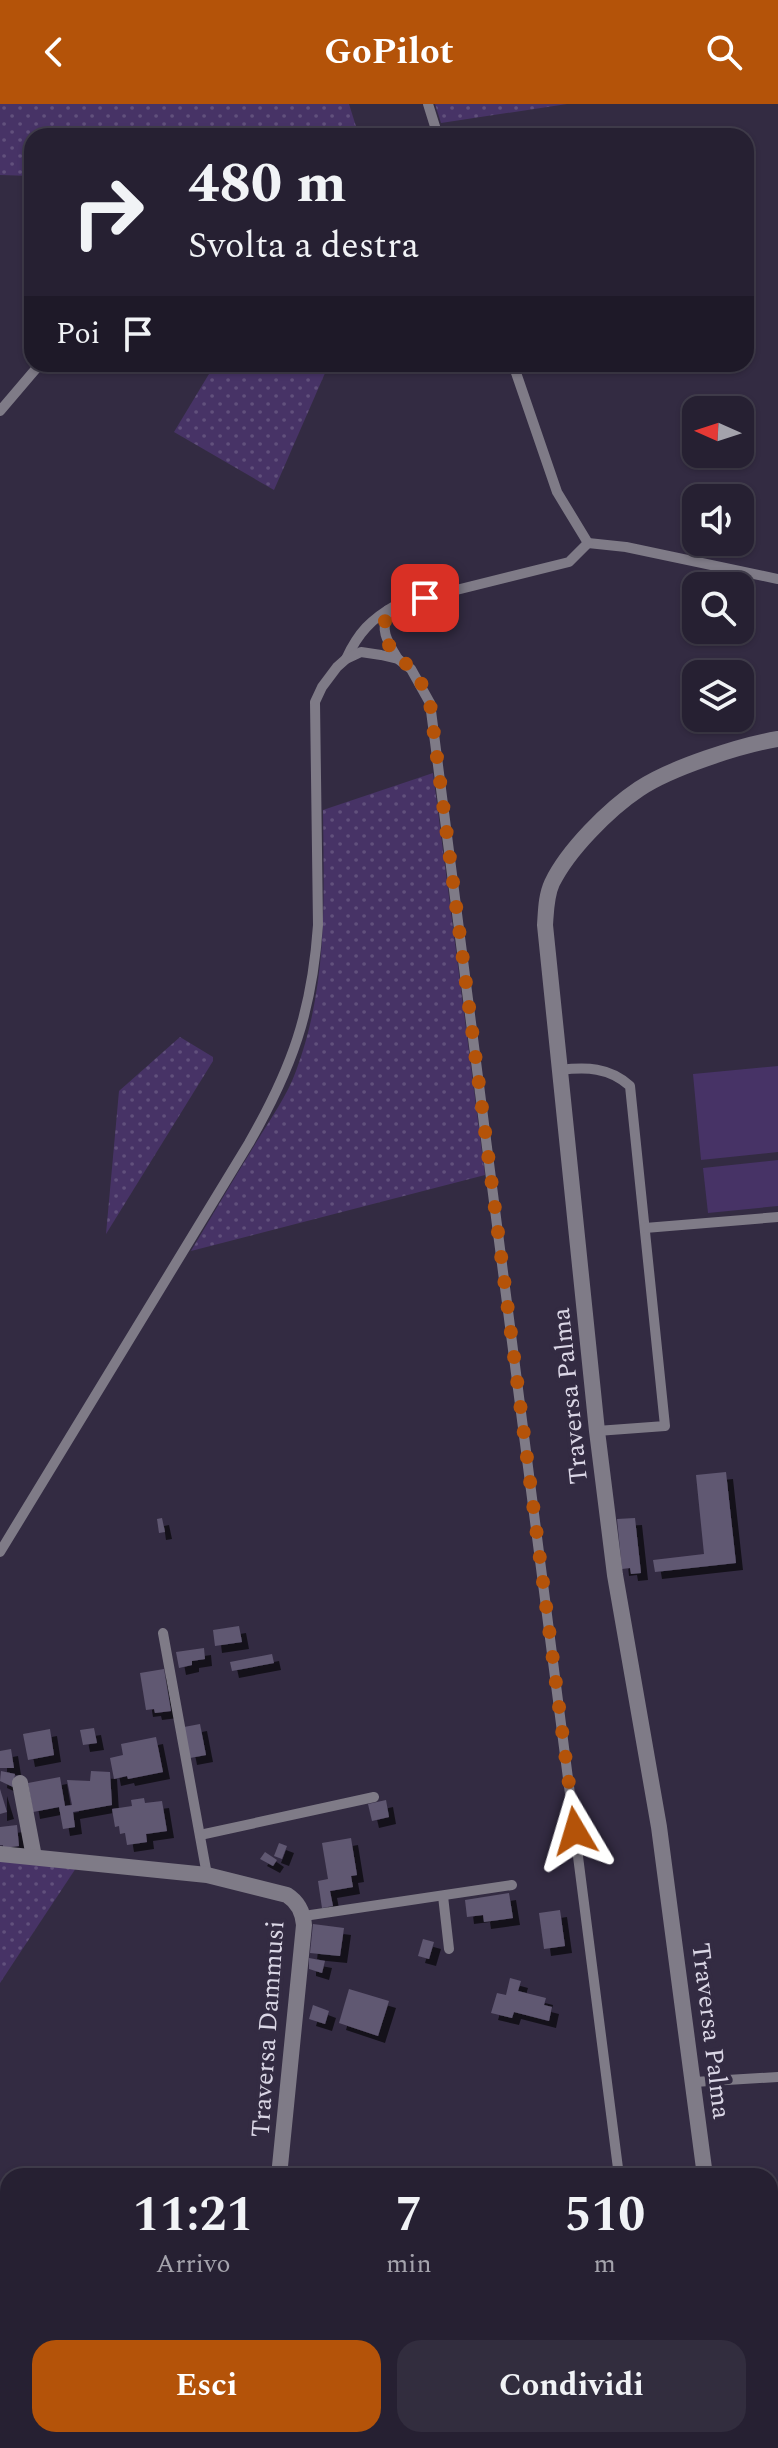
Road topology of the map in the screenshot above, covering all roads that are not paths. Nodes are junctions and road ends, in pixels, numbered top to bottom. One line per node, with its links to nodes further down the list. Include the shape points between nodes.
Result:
1 (428, 104): 2 (lane)
2 (436, 128)
3 (33, 372): 5 (lane)
4 (516, 372): 6 (lane, via 557,492)
5 (0, 411)
6 (588, 543): 7 (lane); 8 (lane, via 569,562)
7 (778, 579)
8 (389, 609): 9 (lane, via 356,637); 10 (lane, via 383,635)
9 (346, 659): 10 (lane, via 361,652); 16 (lane, via 315,702 318,925 310,999 285,1077)
10 (398, 659): 31 (lane, via 411,669 430,703)
11 (778, 739): 12 (street, Traversa Palma, via 754,743 640,788 577,847 552,883 545,925)
12 (560, 1070): 14 (lane, via 604,1070 630,1086); 15 (street, Traversa Palma)
13 (778, 1217): 14 (lane)
14 (645, 1228): 15 (lane, via 665,1426)
15 (597, 1431): 29 (street, Traversa Palma)
16 (0, 1552)
17 (163, 1633): 20 (lane)
18 (20, 1783): 22 (street)
19 (374, 1797): 20 (lane)
20 (200, 1835): 23 (lane)
21 (0, 1854): 22 (street, Traversa Dammusi)
22 (34, 1857): 23 (street, Traversa Dammusi)
23 (207, 1875): 26 (street, Traversa Dammusi, via 287,1895)
24 (512, 1885): 25 (lane)
25 (443, 1896): 26 (lane); 27 (lane)
26 (304, 1916): 30 (street, Traversa Dammusi)
27 (449, 1949)
28 (778, 2077): 29 (lane)
29 (694, 2082): 32 (street, Traversa Palma)
30 (280, 2168)
31 (618, 2168)
32 (704, 2168)

